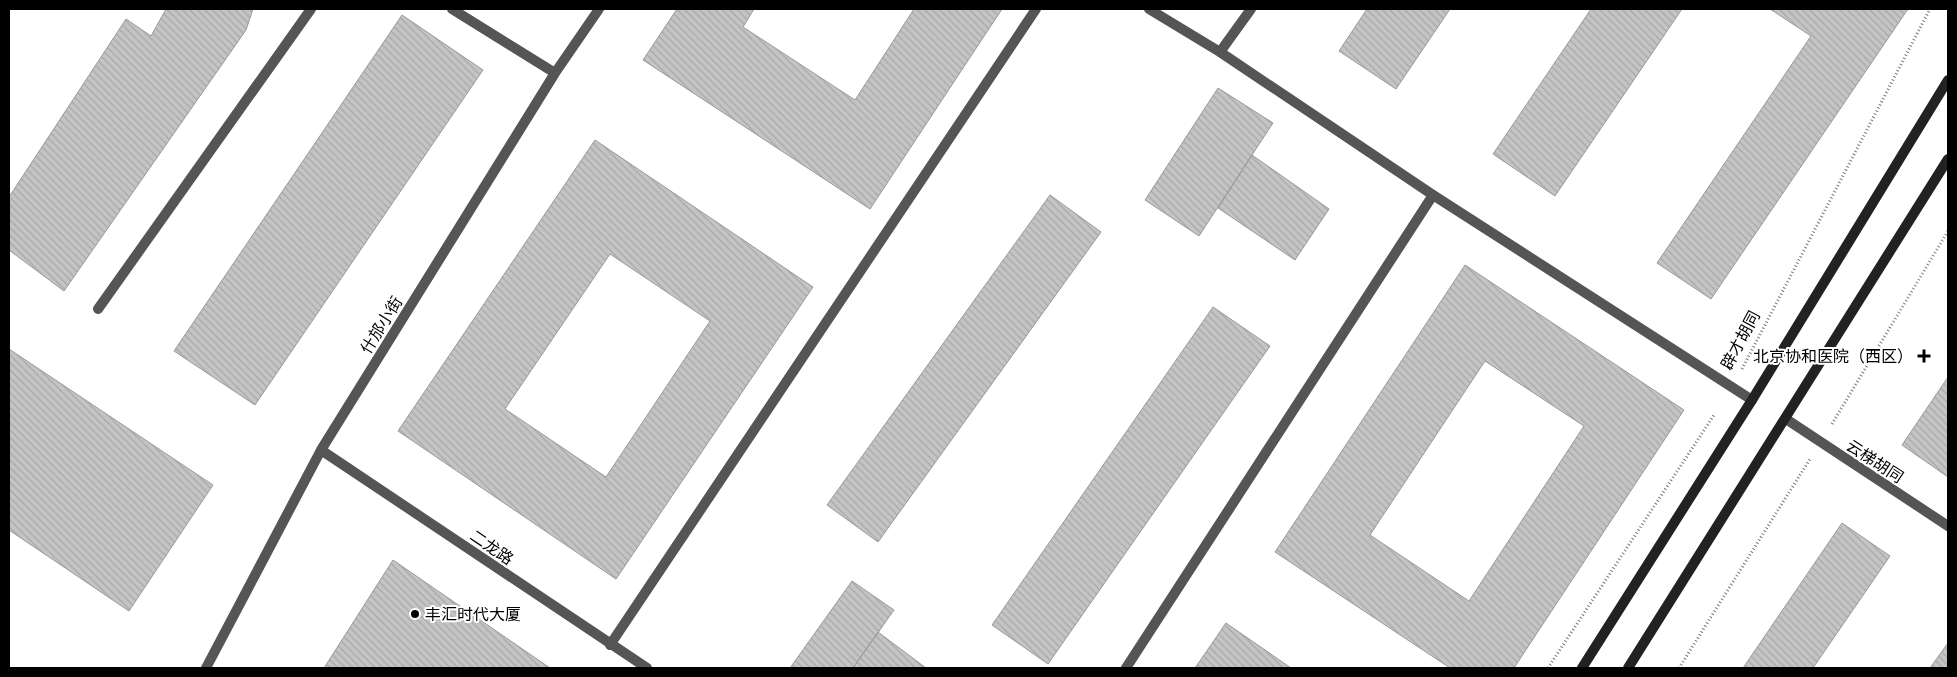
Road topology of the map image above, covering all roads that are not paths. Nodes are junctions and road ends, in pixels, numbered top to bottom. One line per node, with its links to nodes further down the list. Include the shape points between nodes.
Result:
1 (311, 9): 12 (street)
2 (452, 9): 8 (street)
3 (599, 9): 8 (street, 什邡小街)
4 (1036, 9): 17 (street)
5 (1148, 9): 7 (street)
6 (1251, 9): 7 (street)
7 (1220, 52): 11 (street)
8 (555, 73): 15 (street, 什邡小街)
9 (1948, 80): 13 (main road)
10 (1948, 159): 14 (main road)
11 (1433, 195): 13 (street); 20 (street)
12 (98, 309)
13 (1752, 400): 21 (main road)
14 (1786, 419): 16 (street, 云梯胡同); 22 (main road)
15 (321, 450): 17 (street, 二龙路); 18 (street, 什邡小街)
16 (1948, 526)
17 (610, 645): 19 (street, 二龙路)
18 (206, 668)
19 (646, 668)
20 (1126, 668)
21 (1582, 668)
22 (1628, 668)

